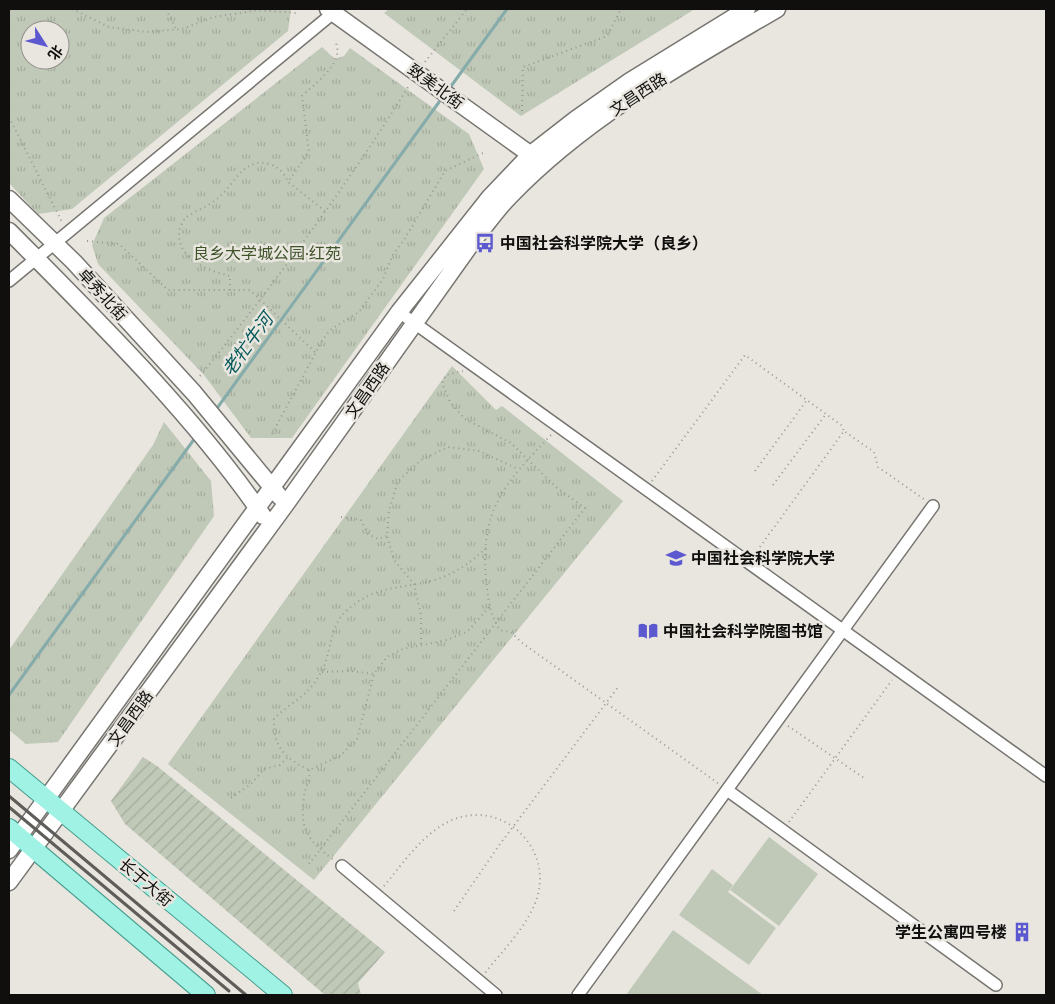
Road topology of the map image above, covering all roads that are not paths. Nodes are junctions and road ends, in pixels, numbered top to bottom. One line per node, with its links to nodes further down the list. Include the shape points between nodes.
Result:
1 (747, 9): 4 (main road, 文昌西路, via 630,81 576,119)
2 (777, 9): 4 (main road, 文昌西路, via 683,64)
3 (333, 10): 4 (main road, 致美北街); 7 (street)
4 (538, 159): 10 (main road, 文昌西路, via 470,221); 11 (main road, 文昌西路, via 476,237)
5 (9, 199): 7 (main road, 卓秀北街)
6 (9, 231): 8 (main road, 卓秀北街)
7 (55, 243): 8 (street); 12 (main road, 卓秀北街, via 194,393)
8 (36, 258): 9 (street); 15 (main road, 卓秀北街, via 180,412)
9 (9, 282)
10 (399, 312): 11 (street); 12 (main road, 文昌西路)
11 (415, 322): 13 (main road, 文昌西路); 17 (street)
12 (273, 489): 13 (main road, 卓秀北街); 15 (main road, 文昌西路)
13 (286, 504): 16 (main road, 文昌西路)
14 (933, 506): 17 (street)
15 (258, 508): 16 (main road, 卓秀北街); 21 (main road, 文昌西路)
16 (270, 525): 22 (main road, 文昌西路)
17 (844, 631): 19 (street); 20 (street)
18 (9, 768): 21 (main road, 长于大街)
19 (1046, 776)
20 (727, 790): 27 (street); 31 (street)
21 (46, 799): 22 (main road, 长于大街); 23 (main road, 文昌西路)
22 (61, 812): 24 (main road, 文昌西路); 29 (main road, 长于大街)
23 (12, 838): 24 (main road)
24 (34, 848): 26 (main road, 文昌西路); 28 (main road)
25 (342, 866): 30 (street)
26 (9, 882)
27 (996, 985)
28 (206, 995)
29 (283, 995)
30 (496, 995)
31 (578, 995)

